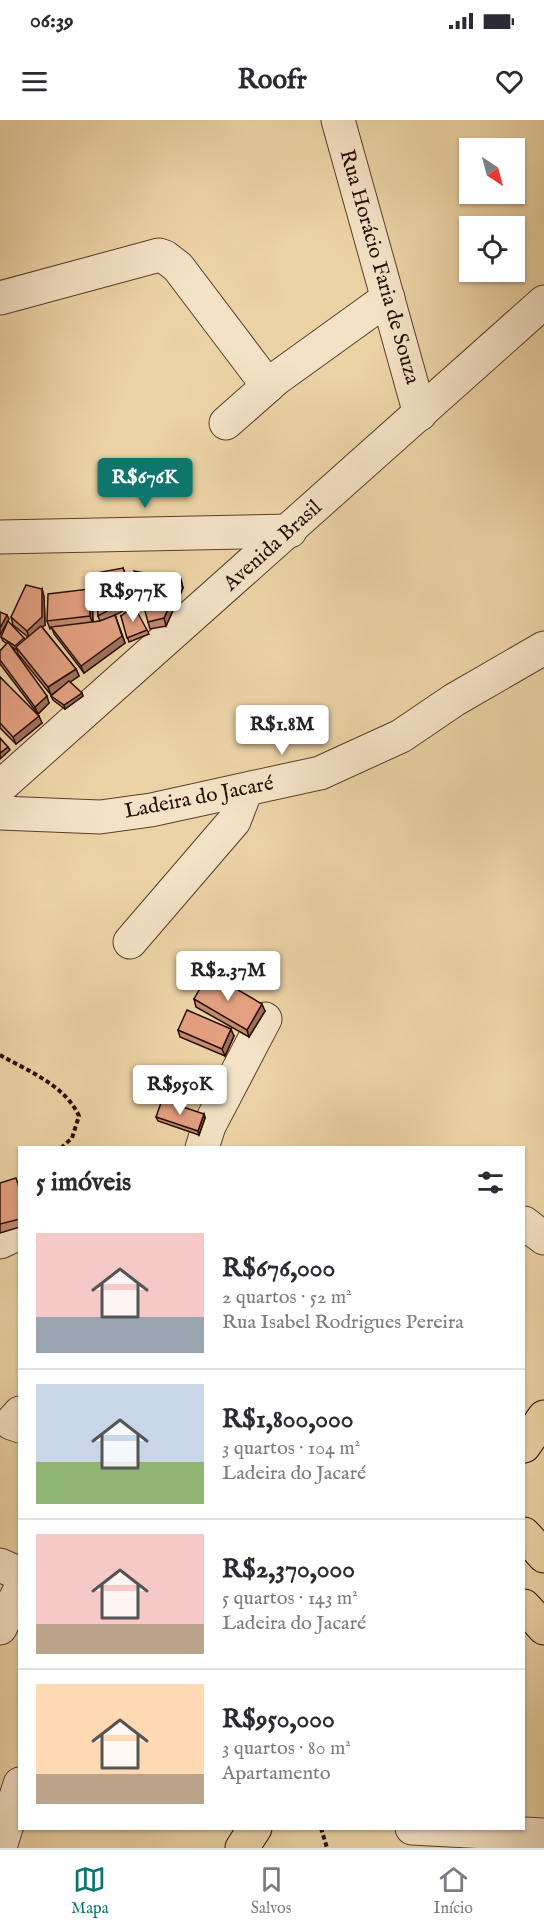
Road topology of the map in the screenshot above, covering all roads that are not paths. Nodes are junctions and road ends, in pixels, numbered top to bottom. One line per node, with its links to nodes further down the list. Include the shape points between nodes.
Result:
1 (338, 120): 3 (street, Rua Horácio Faria de Souza)
2 (0, 297): 5 (street, via 159,255 178,267)
3 (388, 298): 5 (street); 6 (street, Rua Horácio Faria de Souza)
4 (544, 302): 6 (street, Avenida Brasil)
5 (268, 386): 7 (street)
6 (420, 414): 8 (street, Avenida Brasil)
7 (226, 423)
8 (290, 531): 9 (street); 11 (street, Avenida Brasil)
9 (0, 537)
10 (544, 648): 12 (street, Ladeira do Jacaré, via 463,694 401,736 320,773)
11 (0, 787)
12 (246, 790): 13 (street, Ladeira do Jacaré, via 152,810 100,816); 14 (street, via 234,821)
13 (0, 813)
14 (130, 942)
15 (265, 1019): 16 (street, via 209,1126)
16 (203, 1146)
17 (525, 1224): 19 (street)
18 (18, 1234): 20 (street)
19 (544, 1238)
20 (0, 1242)
21 (18, 1415): 23 (street, via 10,1423)
22 (544, 1417): 24 (main road)
23 (18, 1425)
24 (525, 1445)
25 (525, 1535): 26 (main road)
26 (544, 1556)
27 (0, 1565): 28 (street)
28 (18, 1573)
29 (18, 1594): 31 (street)
30 (525, 1606): 32 (main road)
31 (0, 1628)
32 (544, 1628)
33 (18, 1790): 37 (street)
34 (254, 1830): 38 (main road)
35 (450, 1830): 36 (street)
36 (544, 1835)
37 (0, 1847)
38 (242, 1848)

